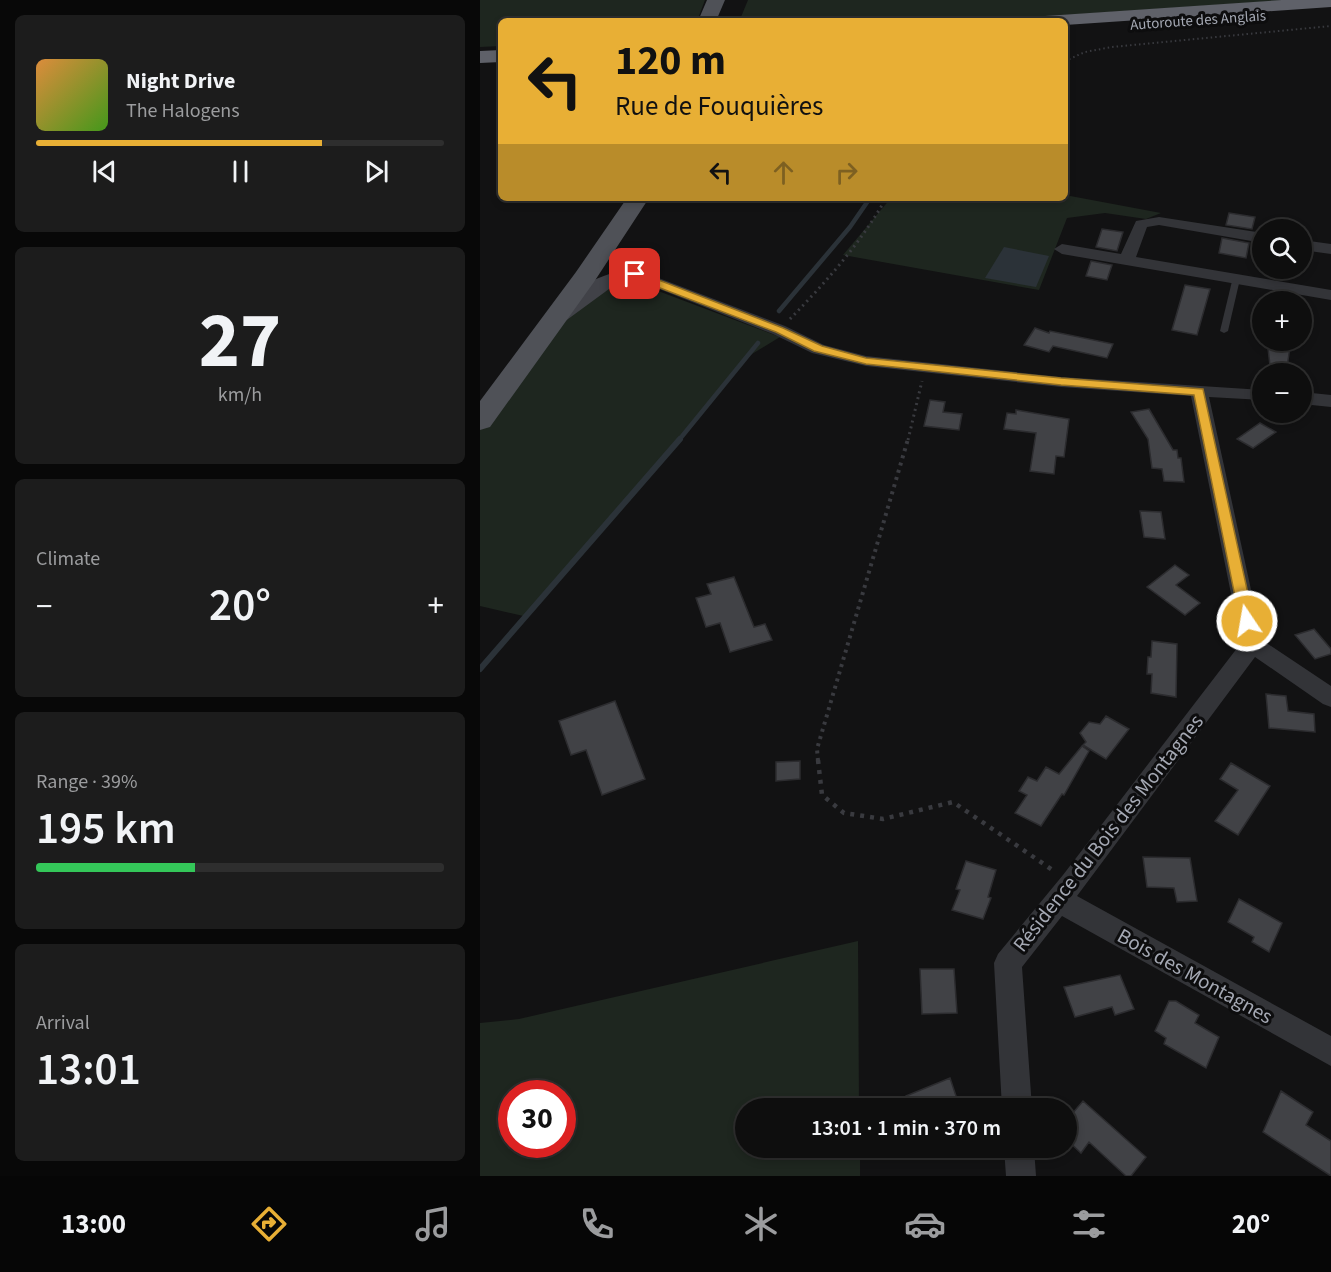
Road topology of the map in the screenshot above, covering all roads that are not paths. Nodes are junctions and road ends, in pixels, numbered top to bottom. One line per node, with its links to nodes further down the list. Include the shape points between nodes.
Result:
1 (716, 0): 4 (main road)
2 (1331, 2): 5 (highway, Autoroute des Anglais)
3 (1331, 11): 6 (highway, Autoroute des Anglais)
4 (707, 18)
5 (1068, 19)
6 (1068, 29)
7 (498, 49): 8 (highway)
8 (480, 50)
9 (498, 56): 10 (highway)
10 (480, 57)
11 (498, 65): 12 (highway)
12 (480, 66)
13 (616, 201): 28 (main road, via 553,302)
14 (636, 201): 15 (main road)
15 (615, 232): 21 (street, via 613,259); 24 (main road)
16 (1252, 236): 20 (street, via 1159,221 1142,224)
17 (1312, 246): 19 (street)
18 (1062, 249): 20 (street)
19 (1331, 249)
20 (1127, 260): 22 (street)
21 (635, 274): 24 (street, via 597,284); 26 (street, via 818,349 866,361)
22 (1236, 279): 23 (street); 25 (lane)
23 (1331, 295)
24 (556, 317): 31 (main road)
25 (1224, 331)
26 (1199, 392): 27 (street); 32 (street)
27 (1252, 394)
28 (480, 399)
29 (1312, 399): 30 (street)
30 (1331, 401)
31 (480, 421)
32 (1252, 645): 33 (street); 34 (street, Résidence du Bois des Montagnes)
33 (1331, 698)
34 (1065, 892): 35 (street, Bois des Montagnes); 36 (street, Résidence du Bois des Montagnes, via 1008,963)
35 (1331, 1052)
36 (1016, 1098)
37 (1020, 1158): 38 (street)
38 (1021, 1176)

